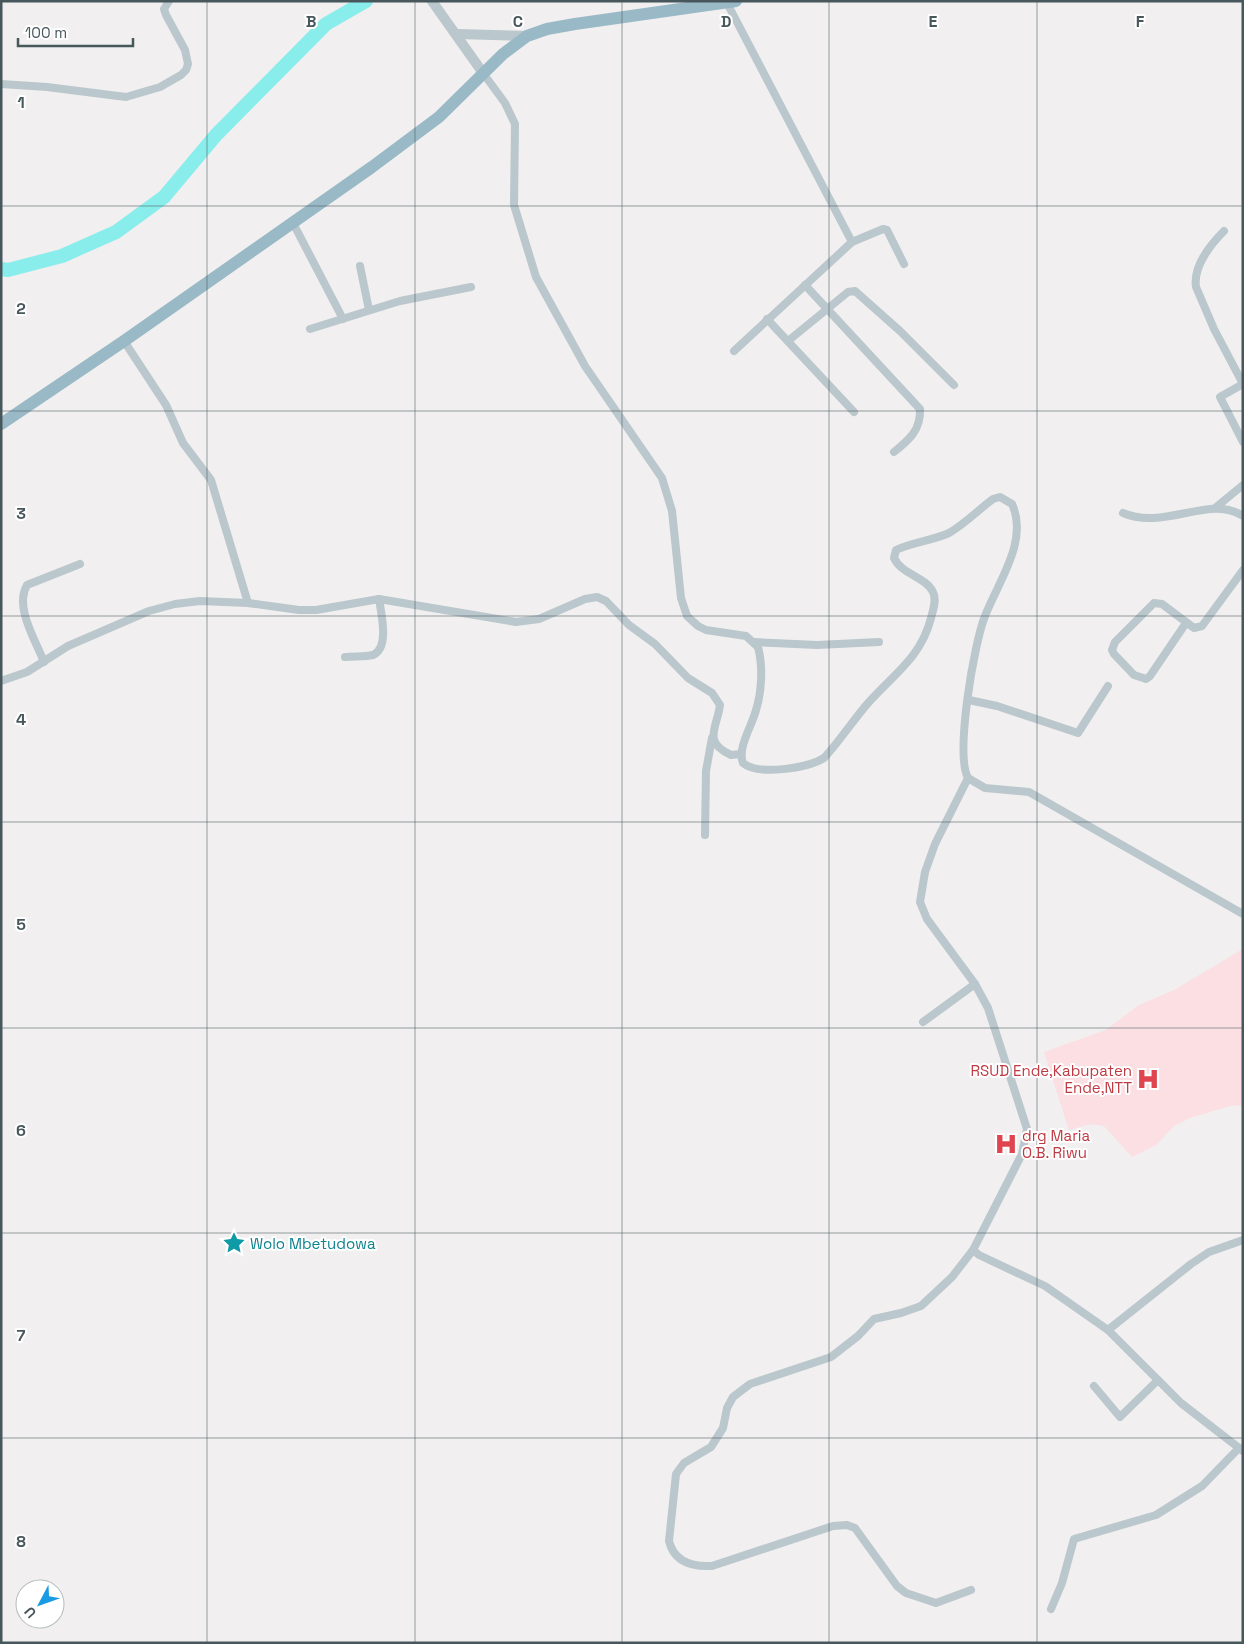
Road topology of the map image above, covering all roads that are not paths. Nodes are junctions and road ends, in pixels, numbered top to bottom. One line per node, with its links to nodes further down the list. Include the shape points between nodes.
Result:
1 (167, 2): 7 (street, via 166,15 185,50 188,64 186,70 171,82 126,97)
2 (732, 2): 5 (highway, via 557,27); 10 (street)
3 (433, 3): 4 (street)
4 (458, 34): 5 (street); 6 (street)
5 (527, 36): 6 (highway)
6 (483, 73): 8 (highway, via 438,117); 38 (street, via 505,103 515,124 514,205 536,277 585,366 662,478 672,511 687,616 706,630 746,636)
7 (1, 84)
8 (293, 224): 17 (street); 20 (highway)
9 (1224, 231): 23 (street, via 1202,260 1195,282 1214,329)
10 (852, 242): 11 (street, via 887,230); 13 (street)
11 (904, 264)
12 (360, 266): 15 (street)
13 (805, 284): 16 (street); 18 (street)
14 (471, 287): 15 (street)
15 (369, 310): 17 (street)
16 (825, 310): 21 (street); 24 (street, via 848,292 855,291); 28 (street, via 920,409 917,430)
17 (344, 319): 19 (street)
18 (767, 319): 21 (street); 22 (street)
19 (310, 329)
20 (124, 341): 26 (highway); 36 (street, via 166,405 183,443 211,480)
21 (788, 341): 25 (street)
22 (734, 351)
23 (1243, 384): 27 (street, via 1220,397)
24 (954, 385)
25 (854, 412)
26 (1, 424)
27 (1243, 442)
28 (894, 452)
29 (1243, 485): 30 (street)
30 (1215, 508): 31 (street, via 1162,519); 32 (street, via 1229,509)
31 (1123, 513)
32 (1243, 516)
33 (80, 564): 41 (street, via 26,585 23,592 25,613)
34 (1243, 570): 37 (street, via 1202,626 1194,628)
35 (379, 599): 36 (street, via 316,610); 40 (street, via 383,643 379,651 373,655); 45 (street, via 516,622 539,619 597,597 606,601 629,625 655,644 688,678 712,693 720,705)
36 (248, 603): 41 (street, via 200,601 149,611 68,646)
37 (1186, 623): 37 (street, via 1162,604 1154,603 1115,642 1112,650 1134,675 1146,679)
38 (754, 642): 39 (street, via 817,645); 46 (street, via 759,653 759,694)
39 (879, 642)
40 (345, 657)
41 (44, 662): 42 (street)
42 (1, 681)
43 (1108, 686): 44 (street, via 1078,733 997,706)
44 (968, 700): 46 (street, via 984,616 1014,548 1014,510 1007,499 1000,497 949,532 896,550 894,558 898,566 927,584 932,591 935,600 927,635 908,663 869,702 824,758 814,764 789,768 754,768 742,763); 47 (street, via 963,749 963,764)
45 (712, 736): 46 (street, via 723,751 736,756); 48 (street, via 706,771)
46 (741, 754)
47 (968, 778): 49 (street, via 984,788 1029,792); 50 (street, via 935,844 925,872 920,902 927,919)
48 (705, 835)
49 (1243, 914)
50 (974, 984): 51 (street); 53 (street, via 988,1008 1027,1129 1022,1154)
51 (923, 1022)
52 (1243, 1240): 54 (street, via 1209,1252)
53 (973, 1250): 54 (street, via 1045,1286); 58 (street, via 952,1277 922,1306 874,1319 831,1357 750,1384 733,1398 727,1408 723,1428 711,1447 684,1463 676,1474 669,1541 671,1550 682,1561 694,1566 712,1566 833,1526 847,1525 858,1532 897,1586 906,1593 938,1603)
54 (1108, 1330): 55 (street)
55 (1158, 1380): 56 (street, via 1120,1417); 57 (street, via 1207,1425)
56 (1094, 1386)
57 (1241, 1449): 59 (street, via 1202,1486 1156,1515 1074,1539)
58 (971, 1590)
59 (1051, 1609)

